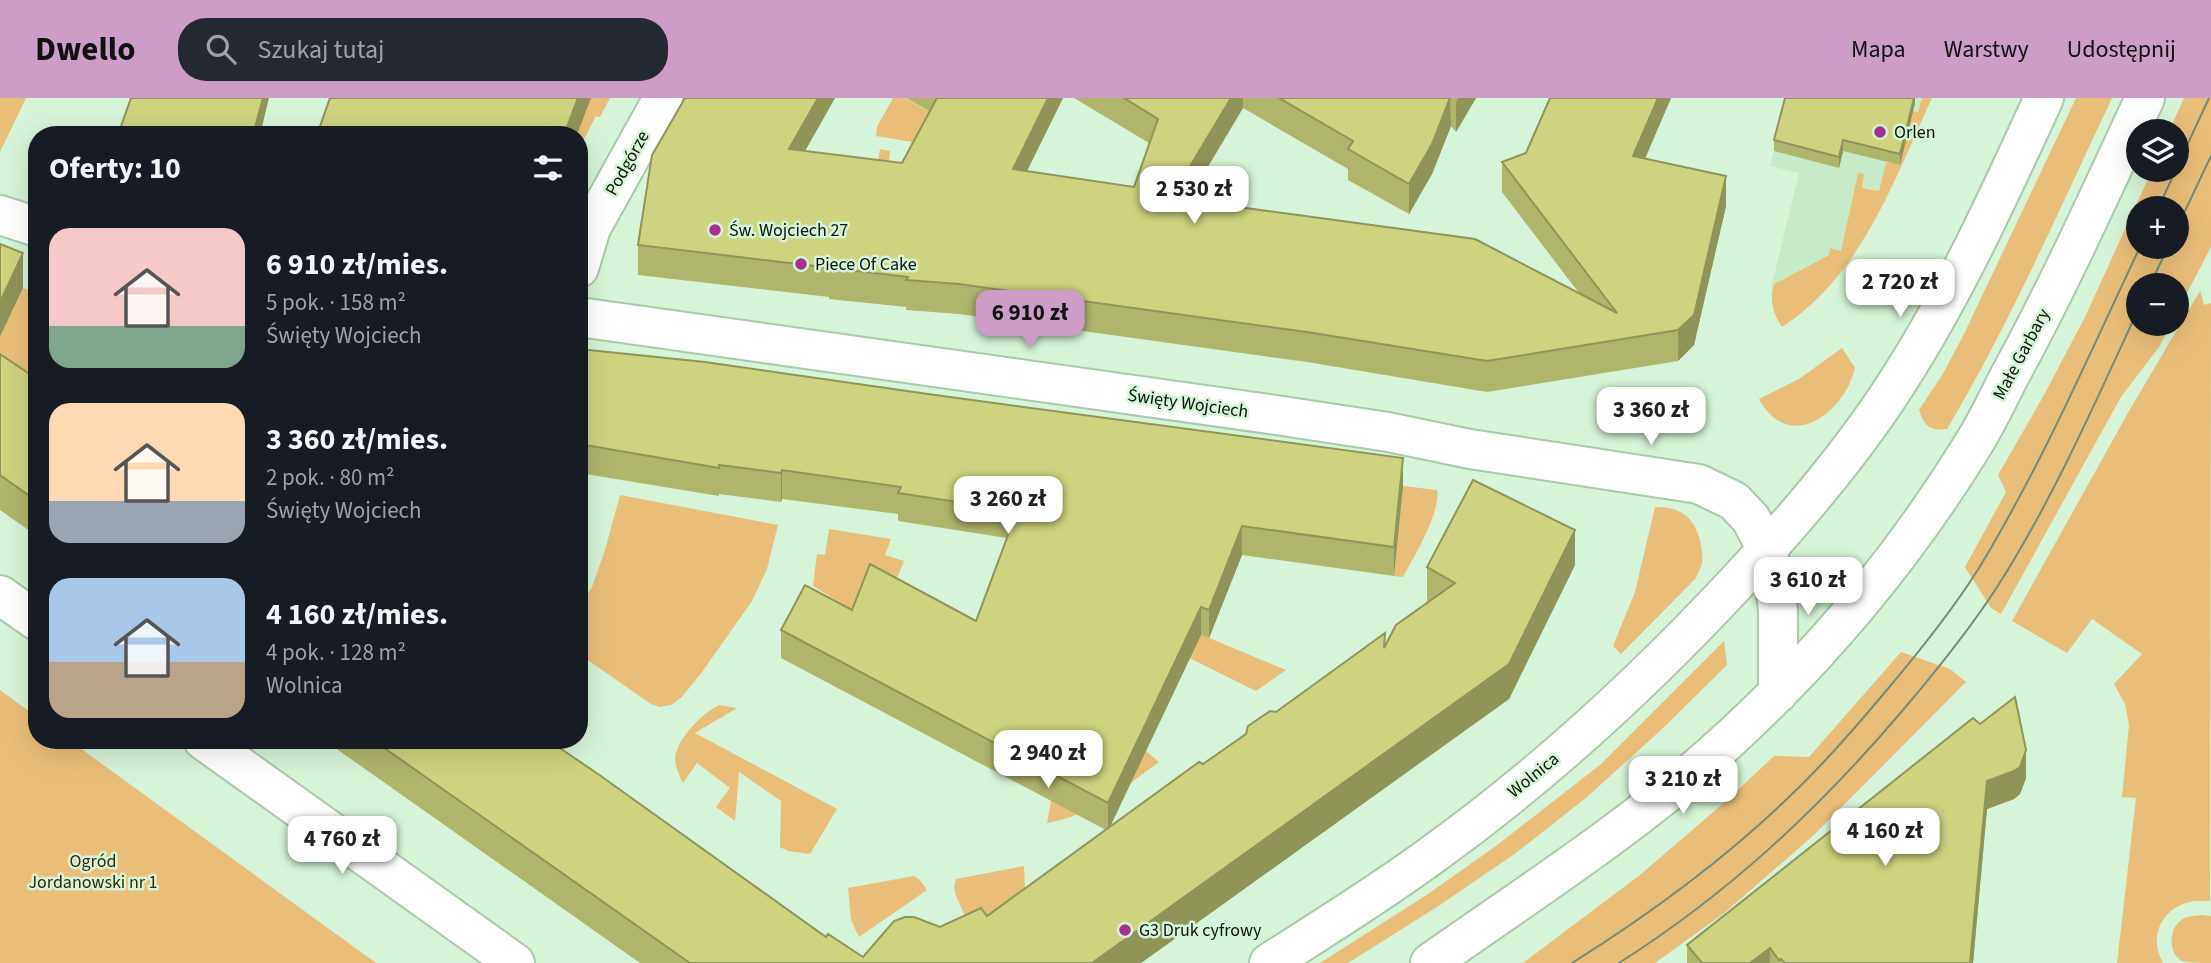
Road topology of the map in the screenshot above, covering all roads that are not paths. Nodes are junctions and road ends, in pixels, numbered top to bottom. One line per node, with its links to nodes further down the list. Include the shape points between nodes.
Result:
1 (663, 98): 6 (street, Podgórze)
2 (2044, 98): 8 (street, via 1946,300 1887,397 1833,472)
3 (2145, 98): 11 (street, Małe Garbary, via 2029,341 1974,442 1868,593)
4 (0, 215): 5 (street)
5 (28, 224)
6 (588, 238)
7 (588, 318): 8 (street, Święty Wojciech, via 1276,415 1699,484 1734,501 1751,519)
8 (1767, 550): 11 (street, Święty Wojciech, via 1778,610); 14 (street, Wolnica, via 1687,636 1548,765 1432,855)
9 (0, 595): 10 (street)
10 (28, 615)
11 (1777, 693): 15 (street, via 1710,756 1621,827)
12 (216, 749): 13 (street)
13 (515, 963)
14 (1269, 963)
15 (1430, 963)

